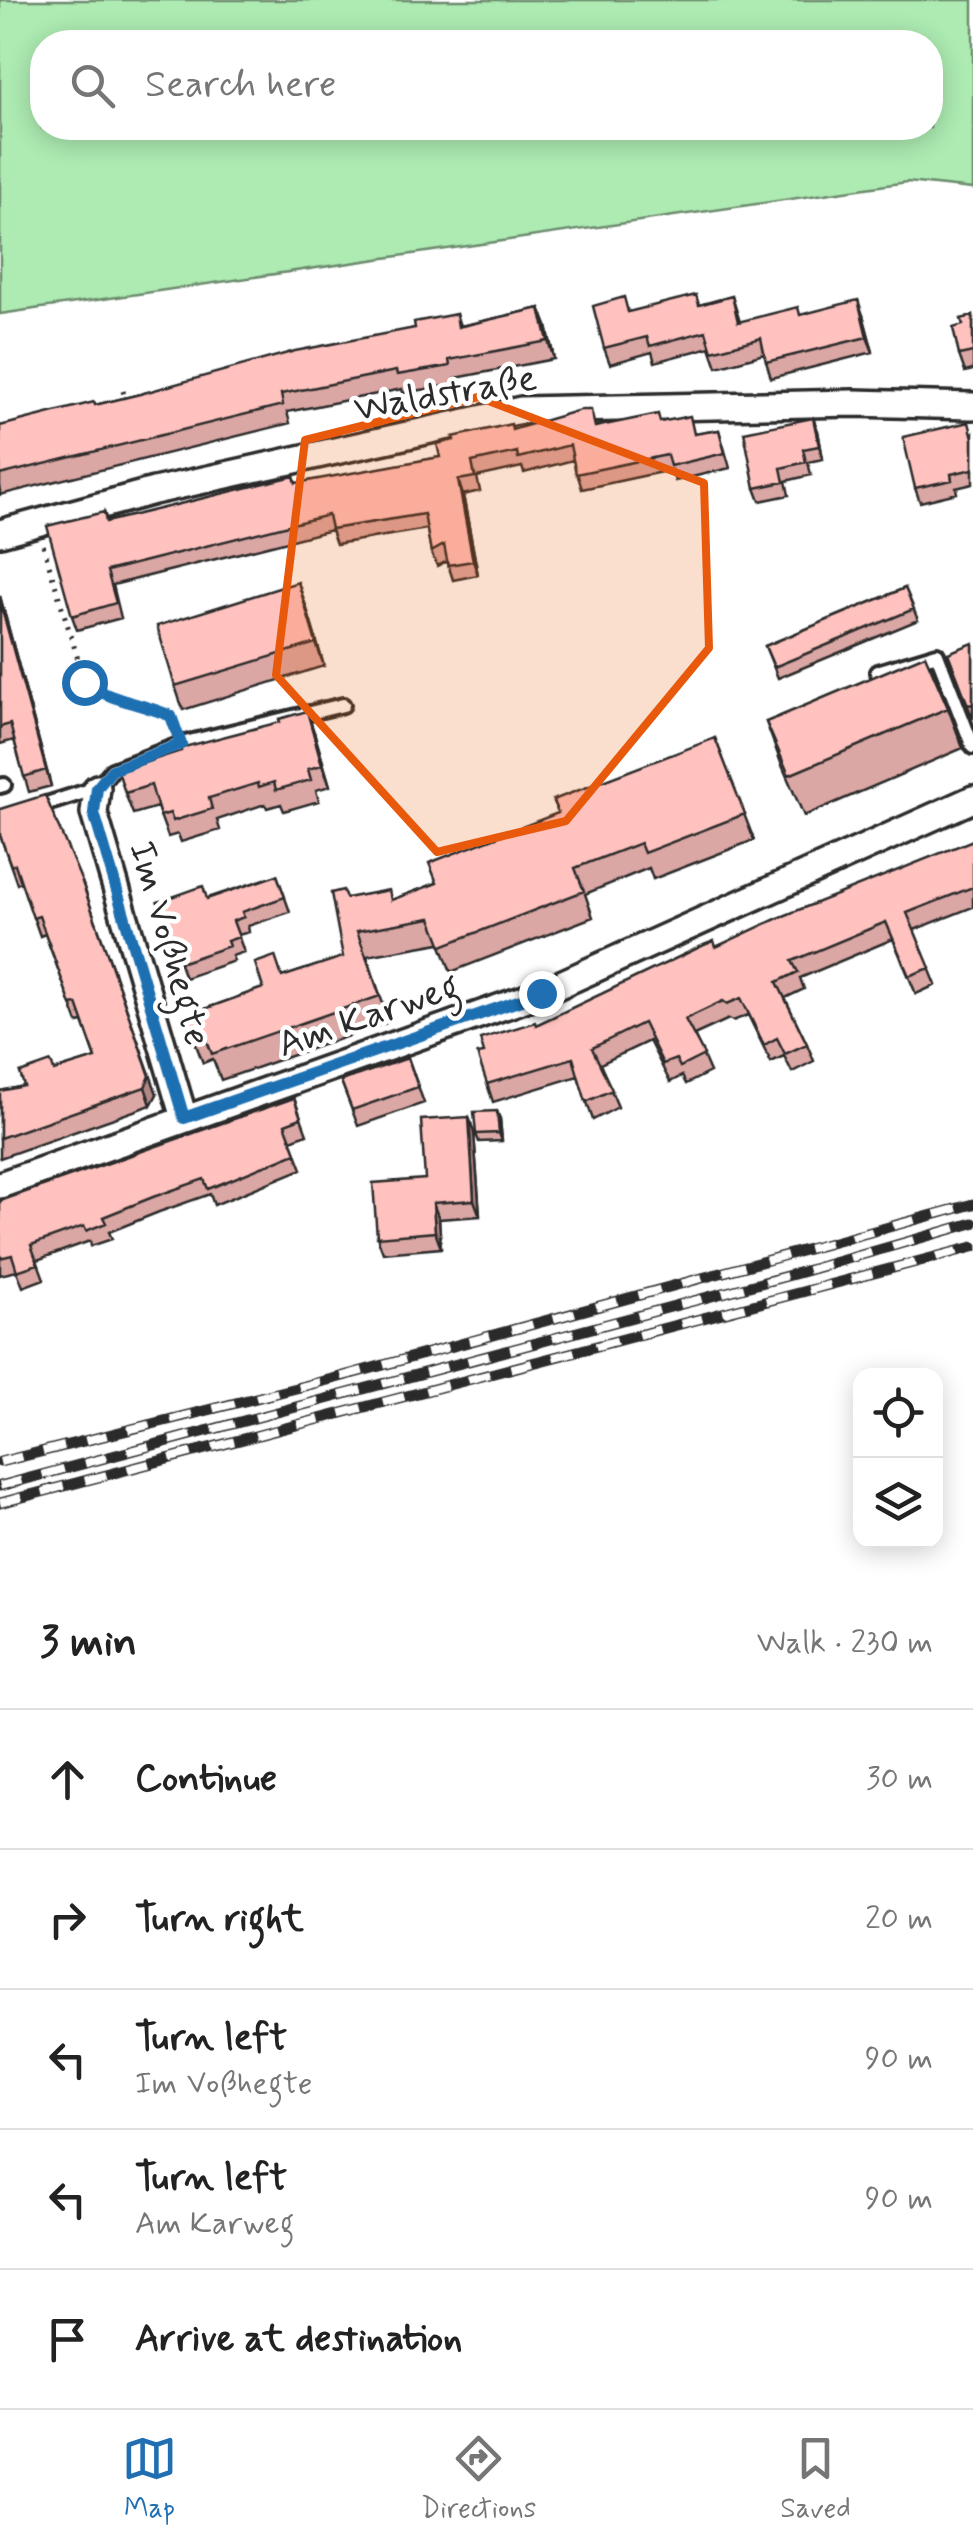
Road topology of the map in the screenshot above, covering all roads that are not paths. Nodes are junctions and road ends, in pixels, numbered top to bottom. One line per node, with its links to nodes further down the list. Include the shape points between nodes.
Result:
1 (973, 406): 2 (street, Waldstraße, via 522,410)
2 (0, 532)
3 (877, 672): 5 (lane, via 937,654)
4 (343, 705): 6 (lane, via 181,744 112,770)
5 (973, 746)
6 (97, 788): 8 (lane); 9 (street, Im Voßhegte, via 94,813)
7 (973, 799): 9 (street, Am Karweg, via 541,993)
8 (16, 814)
9 (184, 1118): 10 (street, Am Karweg)
10 (0, 1185)

